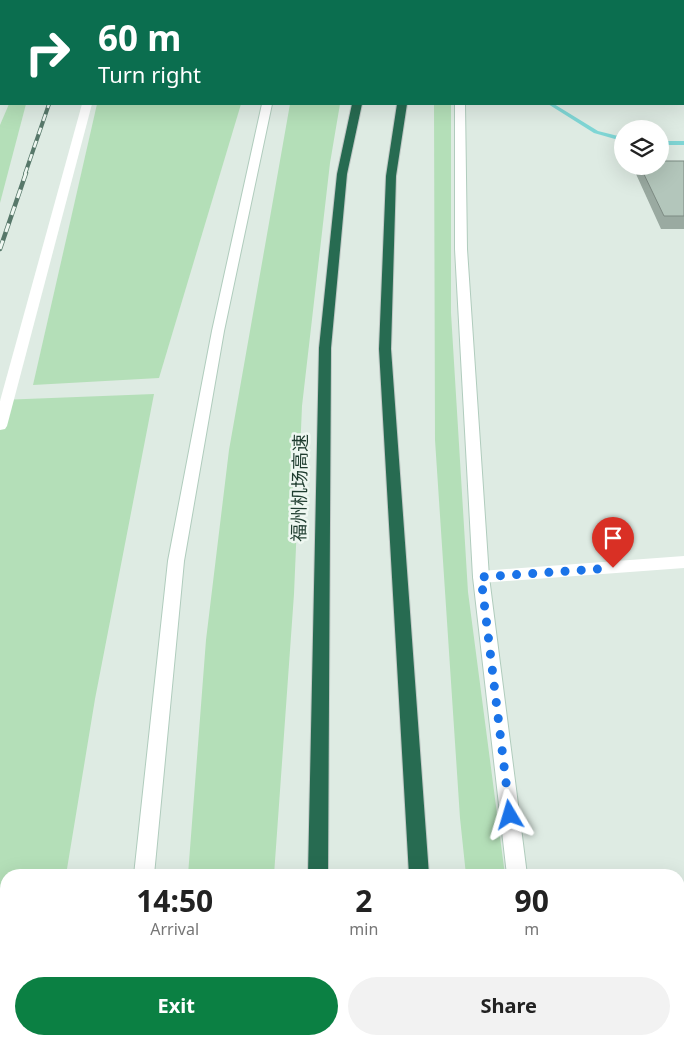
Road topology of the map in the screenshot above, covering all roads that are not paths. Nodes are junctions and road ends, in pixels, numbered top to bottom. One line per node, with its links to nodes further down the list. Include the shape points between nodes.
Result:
1 (87, 105): 6 (main road)
2 (267, 105): 9 (main road, via 218,331 176,561)
3 (357, 105): 10 (highway, 福州机场高速, via 342,174 325,348)
4 (402, 105): 11 (highway, via 391,176 384,349)
5 (460, 105): 8 (main road, via 461,249)
6 (0, 426)
7 (684, 562): 8 (main road)
8 (481, 577): 12 (main road)
9 (145, 869)
10 (318, 869)
11 (419, 869)
12 (516, 869)

